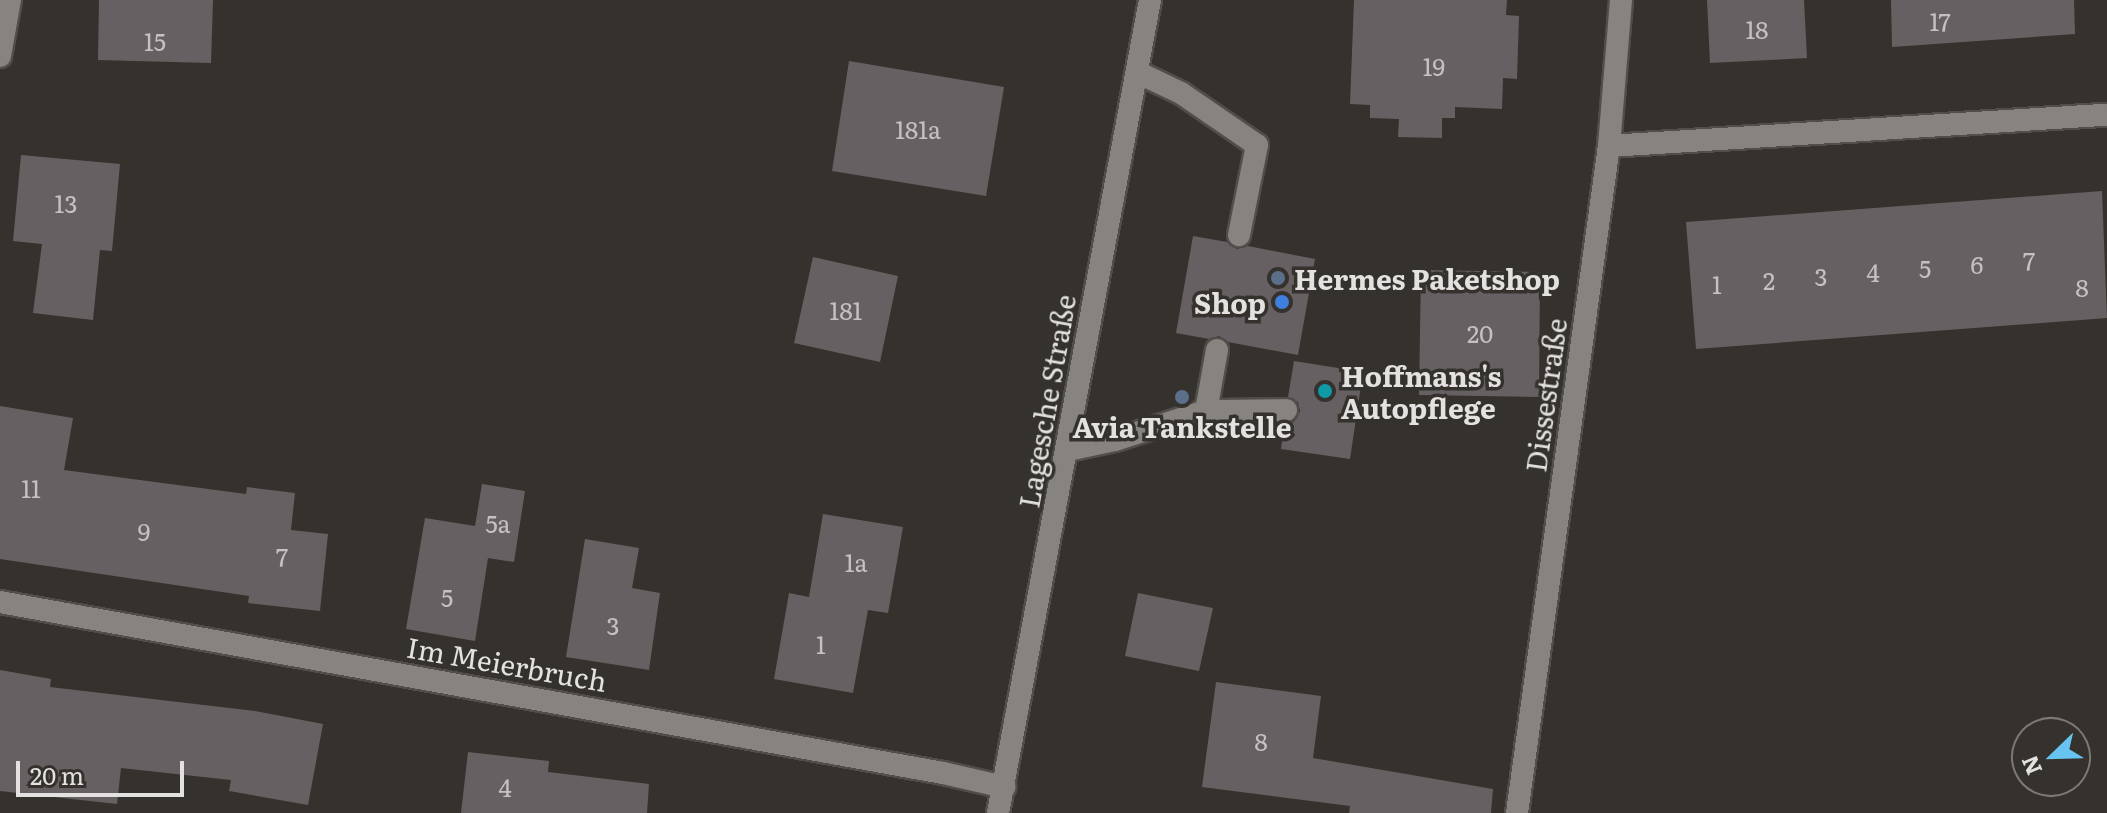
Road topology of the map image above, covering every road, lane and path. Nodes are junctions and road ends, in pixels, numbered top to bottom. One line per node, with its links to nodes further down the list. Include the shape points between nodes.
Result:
1 (10, 0): 4 (street)
2 (1150, 0): 5 (street, Lagesche Straße)
3 (1621, 0): 7 (street, Dissestraße)
4 (0, 56)
5 (1137, 72): 8 (street, via 1181,93 1257,145); 12 (street, Lagesche Straße)
6 (2107, 115): 7 (street)
7 (1609, 146): 16 (street, Dissestraße)
8 (1239, 235)
9 (1217, 350): 11 (street)
10 (1286, 410): 11 (street)
11 (1206, 411): 12 (street)
12 (1068, 450): 14 (street, Lagesche Straße)
13 (0, 602): 14 (street, Im Meierbruch)
14 (1004, 787): 15 (street, Lagesche Straße)
15 (998, 813)
16 (1517, 813)

